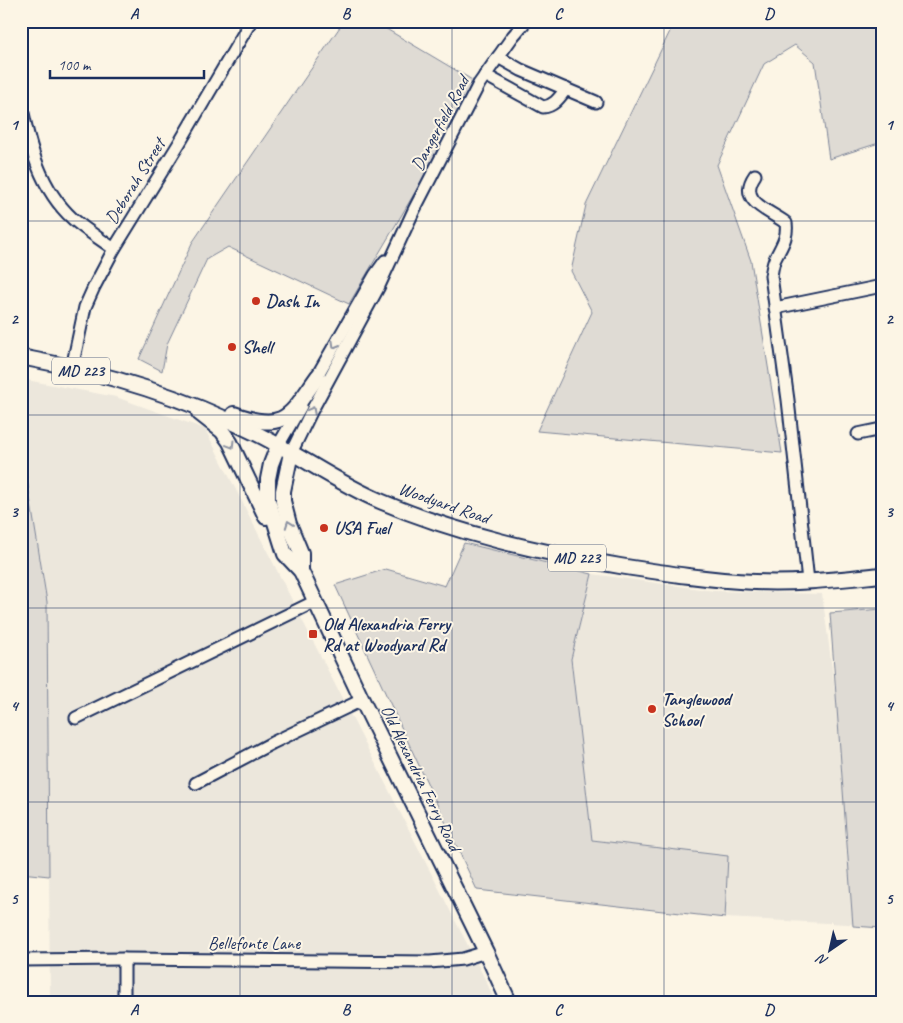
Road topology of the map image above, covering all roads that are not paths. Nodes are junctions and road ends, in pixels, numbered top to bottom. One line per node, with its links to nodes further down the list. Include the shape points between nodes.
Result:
1 (251, 21): 10 (street, Deborah Street)
2 (526, 21): 3 (street, Dangerfield Road)
3 (498, 57): 4 (street, Dangerfield Road); 5 (street)
4 (485, 75): 5 (street, via 543,108 555,103); 9 (street, Dangerfield Road)
5 (566, 89): 6 (street)
6 (596, 102)
7 (21, 103): 10 (street, via 30,148 56,199 72,218)
8 (756, 175): 12 (street, via 751,184 751,195 762,209 786,223 788,232 772,270)
9 (397, 247): 15 (street, Dangerfield Road, one-way to 15, via 376,275); 20 (street, Dangerfield Road, one-way to 9, via 360,325)
10 (114, 249): 14 (street, Deborah Street, via 88,299)
11 (882, 286): 12 (street)
12 (775, 308): 24 (street)
13 (21, 357): 14 (main road, Woodyard Road / MD 223)
14 (72, 368): 16 (main road, Woodyard Road / MD 223, via 131,383)
15 (318, 376): 16 (main road, via 288,415 271,422 262,423); 19 (street, Dangerfield Road)
16 (182, 401): 19 (main road, Woodyard Road / MD 223, via 227,419); 21 (main road, one-way to 21, via 222,431 230,442)
17 (882, 429): 18 (street)
18 (858, 434)
19 (278, 446): 20 (main road, Woodyard Road / MD 223); 21 (main road, Old Alexandria Ferry Road, via 271,464 267,491)
20 (291, 453): 22 (main road, Old Alexandria Ferry Road, one-way to 20, via 301,553 289,524 283,491); 24 (main road, Woodyard Road / MD 223, via 380,501 434,522 502,542 580,559 697,577 757,582)
21 (285, 554): 22 (main road, Old Alexandria Ferry Road)
22 (302, 571): 25 (main road, Old Alexandria Ferry Road)
23 (882, 574): 24 (main road, Woodyard Road / MD 223)
24 (808, 581)
25 (316, 601): 26 (main road, Old Alexandria Ferry Road); 27 (street)
26 (362, 700): 28 (street); 29 (main road, Old Alexandria Ferry Road)
27 (76, 718)
28 (196, 783)
29 (486, 952): 30 (street, Bellefonte Lane, via 430,962); 33 (main road, Old Alexandria Ferry Road)
30 (124, 959): 31 (street, Bellefonte Lane); 32 (street)
31 (21, 960)
32 (124, 1002)
33 (509, 1002)

